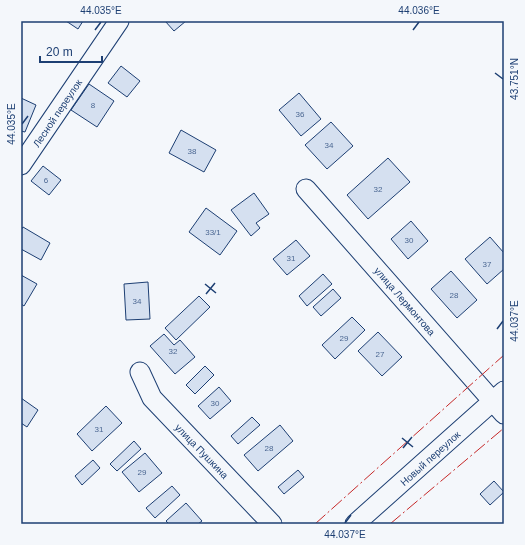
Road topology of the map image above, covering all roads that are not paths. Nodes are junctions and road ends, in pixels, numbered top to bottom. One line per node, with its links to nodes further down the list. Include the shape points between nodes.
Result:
1 (119, 21): 2 (street, Лесной переулок)
2 (21, 165)
3 (306, 189): 5 (street, улица Лермонтова)
4 (140, 372): 6 (street, улица Пушкина, via 152,398)
5 (500, 402): 7 (street, Новый переулок)
6 (272, 524)
7 (355, 524)

